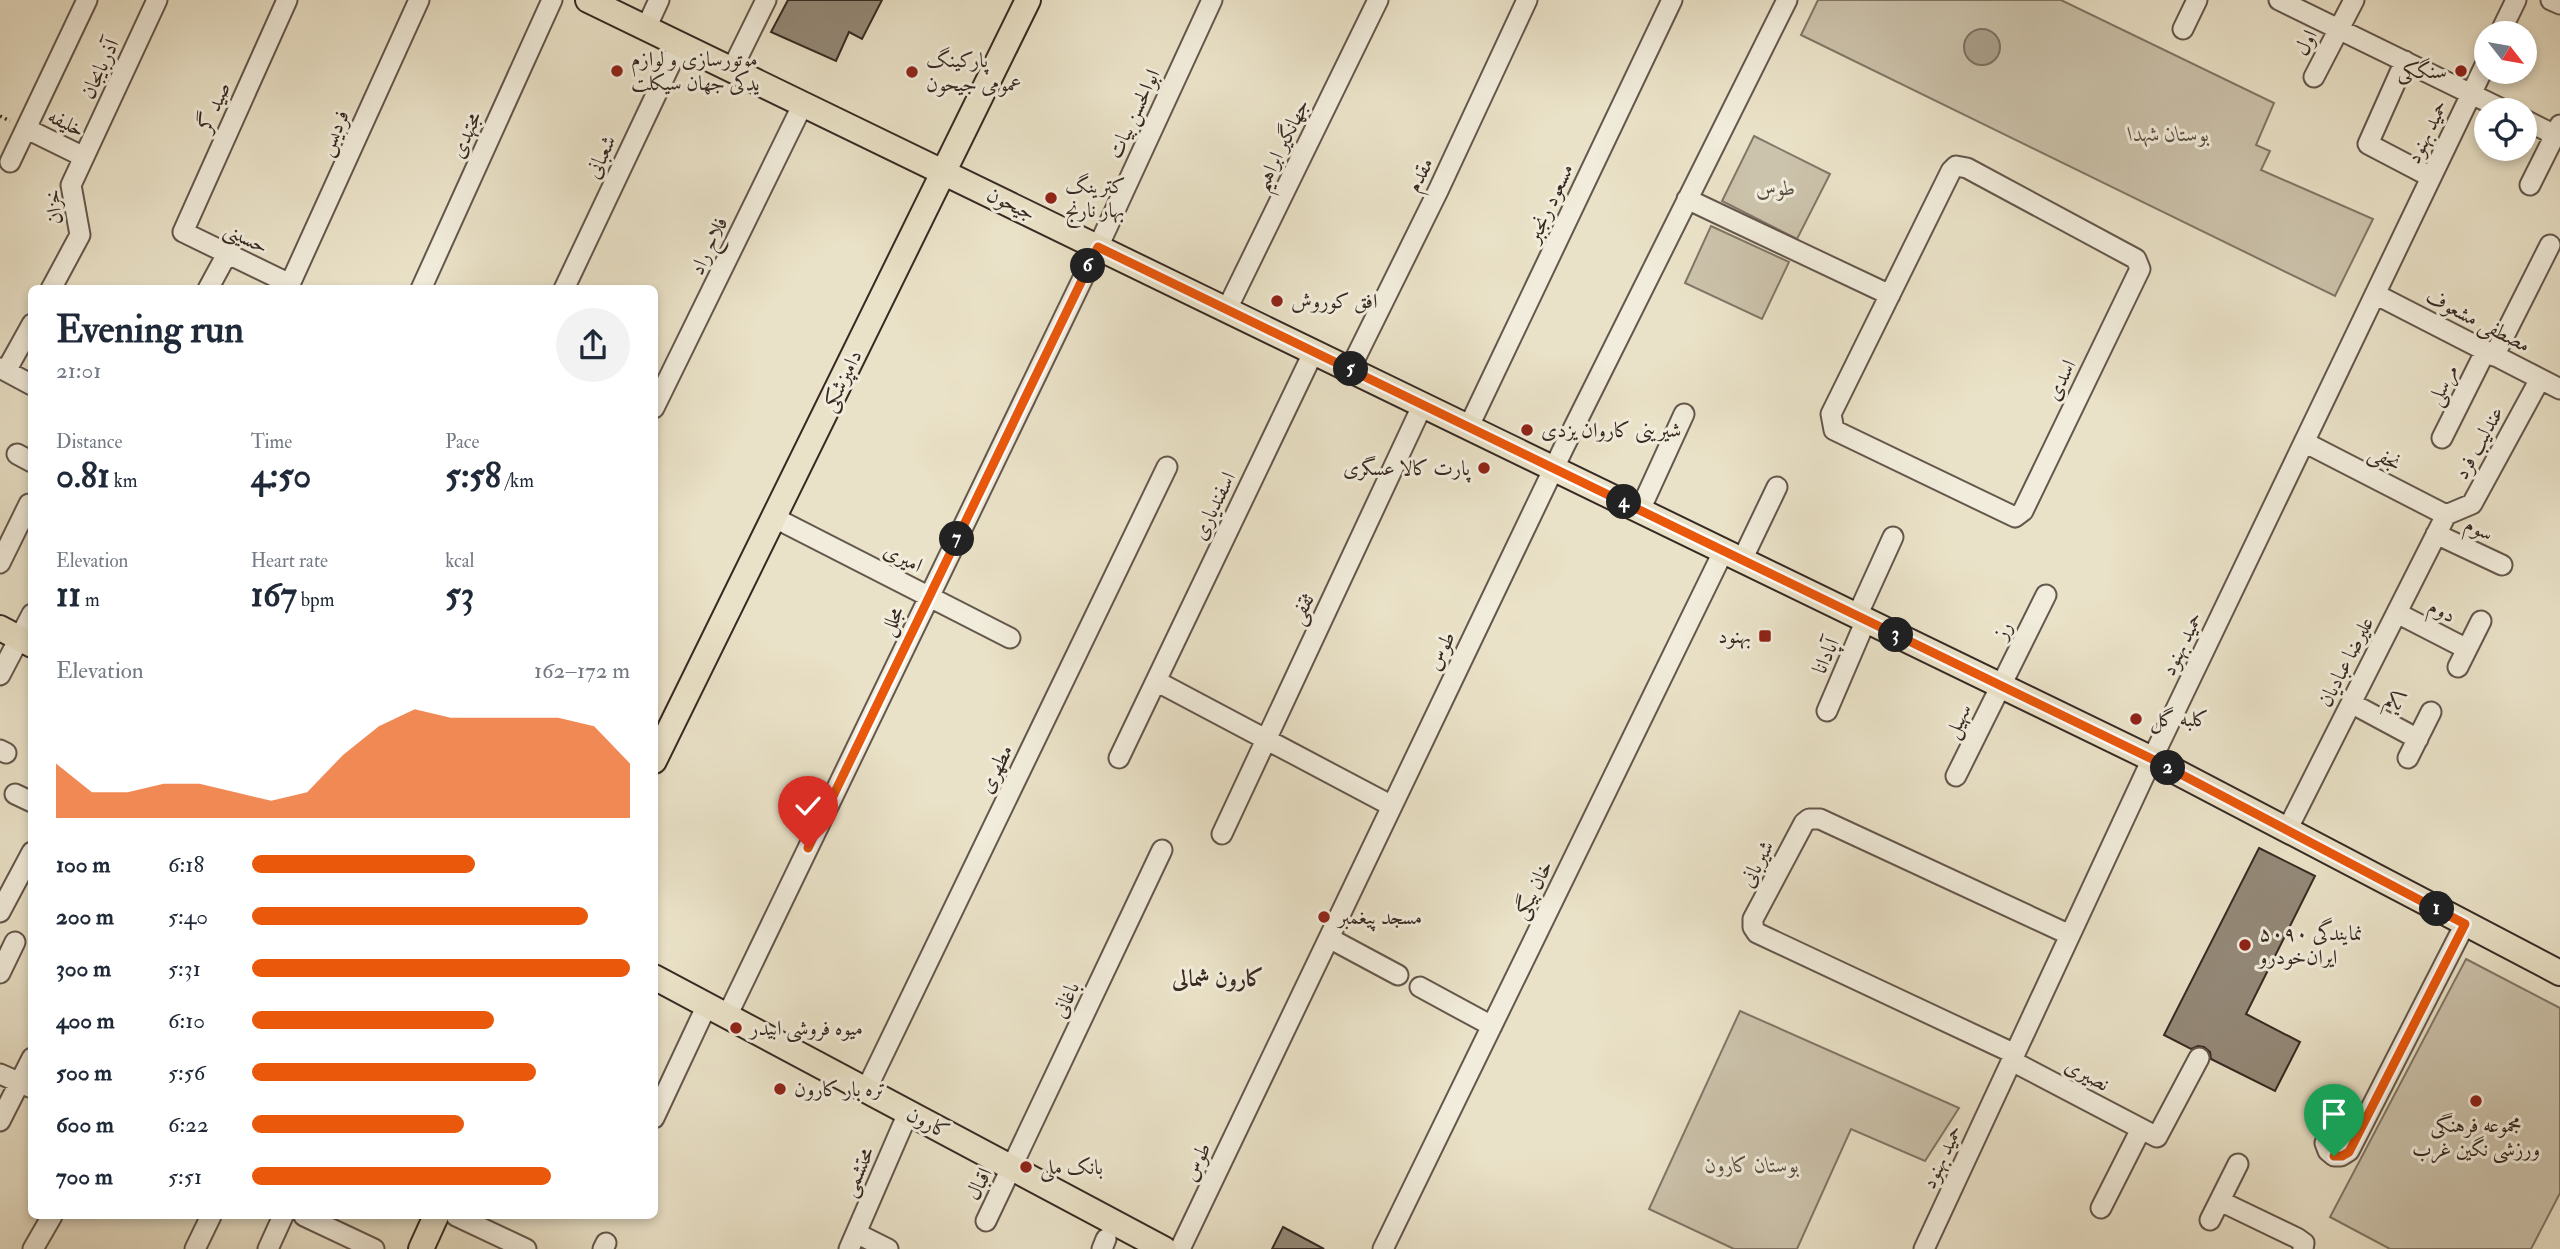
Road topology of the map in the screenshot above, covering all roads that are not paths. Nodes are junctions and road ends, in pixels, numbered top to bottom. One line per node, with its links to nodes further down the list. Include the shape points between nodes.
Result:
1 (87, 0): 34 (street)
2 (157, 0): 36 (street, آذربایجان)
3 (287, 0): 42 (street, صید گر)
4 (419, 0): 46 (street, فردیس)
5 (552, 0): 49 (street, مجتهدی)
6 (588, 0): 22 (main road, جیحون)
7 (659, 0): 22 (street)
8 (766, 0): 27 (street)
9 (1028, 0): 38 (main road, دامپزشکی)
10 (1212, 0): 44 (street, ابوالحسن بیات)
11 (1378, 0): 53 (street, جهانگیر ابراهیم)
12 (1527, 0): 57 (street, مقدم)
13 (1672, 0): 65 (street, مسعود رنجبر)
14 (1787, 0): 41 (street, طوس)
15 (2197, 0): 23 (street)
16 (2279, 0): 24 (street)
17 (2354, 0): 24 (street, اول)
18 (2516, 0): 21 (street)
19 (2551, 0): 20 (street)
20 (2560, 4)
21 (2506, 21)
22 (646, 28): 25 (main road, جیحون)
23 (2183, 29)
24 (2339, 29): 26 (street); 28 (street, اول)
25 (680, 44): 27 (main road, جیحون); 50 (street, شعبانی)
26 (2405, 61): 30 (street); 39 (street, via 2368,144)
27 (732, 69): 32 (main road, جیحون)
28 (2314, 77)
29 (2476, 84): 30 (street, حمید بهنود)
30 (2471, 93): 31 (street); 39 (street, حمید بهنود)
31 (2481, 98)
32 (803, 104): 38 (main road, جیحون); 62 (street, فلاح راد)
33 (2537, 124): 35 (street)
34 (27, 129): 36 (street, خلیفه); 37 (street)
35 (2557, 130): 40 (street)
36 (84, 157): 47 (street, خزان, via 71,184 80,234)
37 (10, 162)
38 (944, 172): 44 (main road, جیحون); 74 (main road, دامپزشکی)
39 (2431, 177): 51 (street, حمید بهنود)
40 (2530, 186)
41 (1687, 199): 52 (street); 69 (street, طوس)
42 (183, 232): 45 (street, حسینی)
43 (2550, 245): 56 (street, مرسلی)
44 (1098, 247): 53 (main road, جیحون); 81 (street, مجلل)
45 (227, 254): 46 (street, حسینی); 48 (street)
46 (290, 284)
47 (53, 285)
48 (210, 285)
49 (423, 285)
50 (566, 285)
51 (2375, 294): 56 (street, مصطفی مشعوف); 67 (street, حمید بهنود)
52 (1890, 295): 52 (street, اسدی, via 1956,166 2139,262 2140,270 2023,511 2015,517 1834,430 1831,414)
53 (1227, 309): 55 (main road, جیحون)
54 (28, 330): 58 (street)
55 (1314, 351): 57 (main road, جیحون); 91 (street, اسفندیاری)
56 (2489, 354): 59 (street, مصطفی مشعوف); 66 (street, مرسلی)
57 (1350, 369): 63 (main road, جیحون)
58 (3, 370): 60 (street)
59 (2540, 379): 61 (street, مصطفی مشعوف); 73 (street, عندلیب فرد, via 2472,504)
60 (28, 384)
61 (2560, 389)
62 (658, 400)
63 (1423, 404): 65 (main road, جیحون); 97 (street, ثقفی)
64 (1684, 414): 72 (street)
65 (1469, 426): 69 (main road, جیحون)
66 (2442, 438)
67 (2304, 442): 73 (street, نجفی); 101 (street, حمید بهنود)
68 (1167, 467): 124 (street, مطهری)
69 (1554, 467): 72 (main road, جیحون); 103 (street, طوس)
70 (1777, 487): 77 (street, خان بیگی)
71 (28, 507): 78 (street)
72 (1640, 510): 77 (main road, جیحون)
73 (2446, 515): 75 (street, علیرضا عبادیان)
74 (775, 518): 81 (street, امیری); 98 (main road, دامپزشکی)
75 (2436, 534): 79 (street, سوم); 82 (street, علیرضا عبادیان)
76 (1893, 537): 83 (street, آپادانا)
77 (1733, 555): 83 (main road, جیحون); 119 (street, خان بیگی)
78 (0, 563)
79 (2502, 565)
80 (2046, 595): 92 (street, رز)
81 (929, 597): 87 (street, امیری); 118 (street, مجلل)
82 (2397, 613): 88 (street, دوم); 93 (street, علیرضا عبادیان)
83 (1862, 618): 92 (main road, جیحون); 94 (street, آپادانا)
84 (28, 620): 86 (street)
85 (2481, 621): 88 (street, دوم)
86 (17, 637): 90 (street)
87 (1010, 638)
88 (2467, 649): 89 (street, دوم)
89 (2458, 667)
90 (0, 675)
91 (1156, 681): 97 (street); 99 (street, اسفندیاری)
92 (2001, 686): 101 (main road, جیحون); 102 (street, سهیل)
93 (2351, 704): 96 (street, یکم); 104 (street, علیرضا عبادیان)
94 (1826, 711)
95 (2431, 712): 96 (street)
96 (2418, 739): 100 (street)
97 (1266, 740): 103 (street); 105 (street, ثقفی)
98 (658, 753)
99 (1119, 758)
100 (2408, 758)
101 (2152, 759): 104 (main road, جیحون); 110 (street, حمید بهنود)
102 (1956, 776)
103 (1392, 806): 111 (street, طوس)
104 (2287, 830): 109 (main road, جیحون)
105 (1223, 834)
106 (1161, 850): 131 (street, باغانی)
107 (28, 860): 108 (street)
108 (0, 912)
109 (2465, 924): 114 (main road, جیحون); 129 (street, via 2349,1152 2334,1156)
110 (2070, 935): 120 (street, حمید بهنود); 120 (street, شیربانی, via 1820,819 1804,823 1753,919 1757,933)
111 (1329, 938): 115 (street); 152 (street, طوس)
112 (15, 942): 113 (street)
113 (0, 973)
114 (2560, 973)
115 (1398, 975)
116 (658, 979): 118 (main road, کارون)
117 (1420, 987): 119 (street)
118 (717, 1011): 124 (main road, کارون); 125 (street, مجلل)
119 (1492, 1026): 153 (street, خان بیگی)
120 (2013, 1058): 128 (street, نصیری); 143 (street, حمید بهنود)
121 (2199, 1058): 128 (street, via 2157,1137)
122 (0, 1074): 123 (street)
123 (25, 1086): 127 (street)
124 (866, 1090): 126 (main road, کارون)
125 (658, 1111)
126 (908, 1113): 131 (main road, کارون); 142 (street, محتشمی)
127 (0, 1121)
128 (2141, 1129): 133 (street)
129 (2325, 1143)
130 (2238, 1164): 132 (street)
131 (1013, 1168): 141 (street, اقبال); 151 (main road, کارون)
132 (2220, 1201): 140 (street); 154 (street, via 2297,1238 2304,1243)
133 (2101, 1208)
134 (49, 1219): 144 (street)
135 (210, 1219): 145 (street)
136 (282, 1219): 146 (street)
137 (310, 1219): 147 (street)
138 (435, 1219): 148 (main road)
139 (462, 1219): 149 (street)
140 (2210, 1220)
141 (986, 1221)
142 (853, 1241): 150 (street)
143 (1931, 1247)
144 (33, 1249)
145 (195, 1249)
146 (268, 1249)
147 (374, 1249)
148 (421, 1249)
149 (526, 1249)
150 (888, 1249)
151 (1164, 1249)
152 (1181, 1249)
153 (1383, 1249)
154 (2303, 1249)

